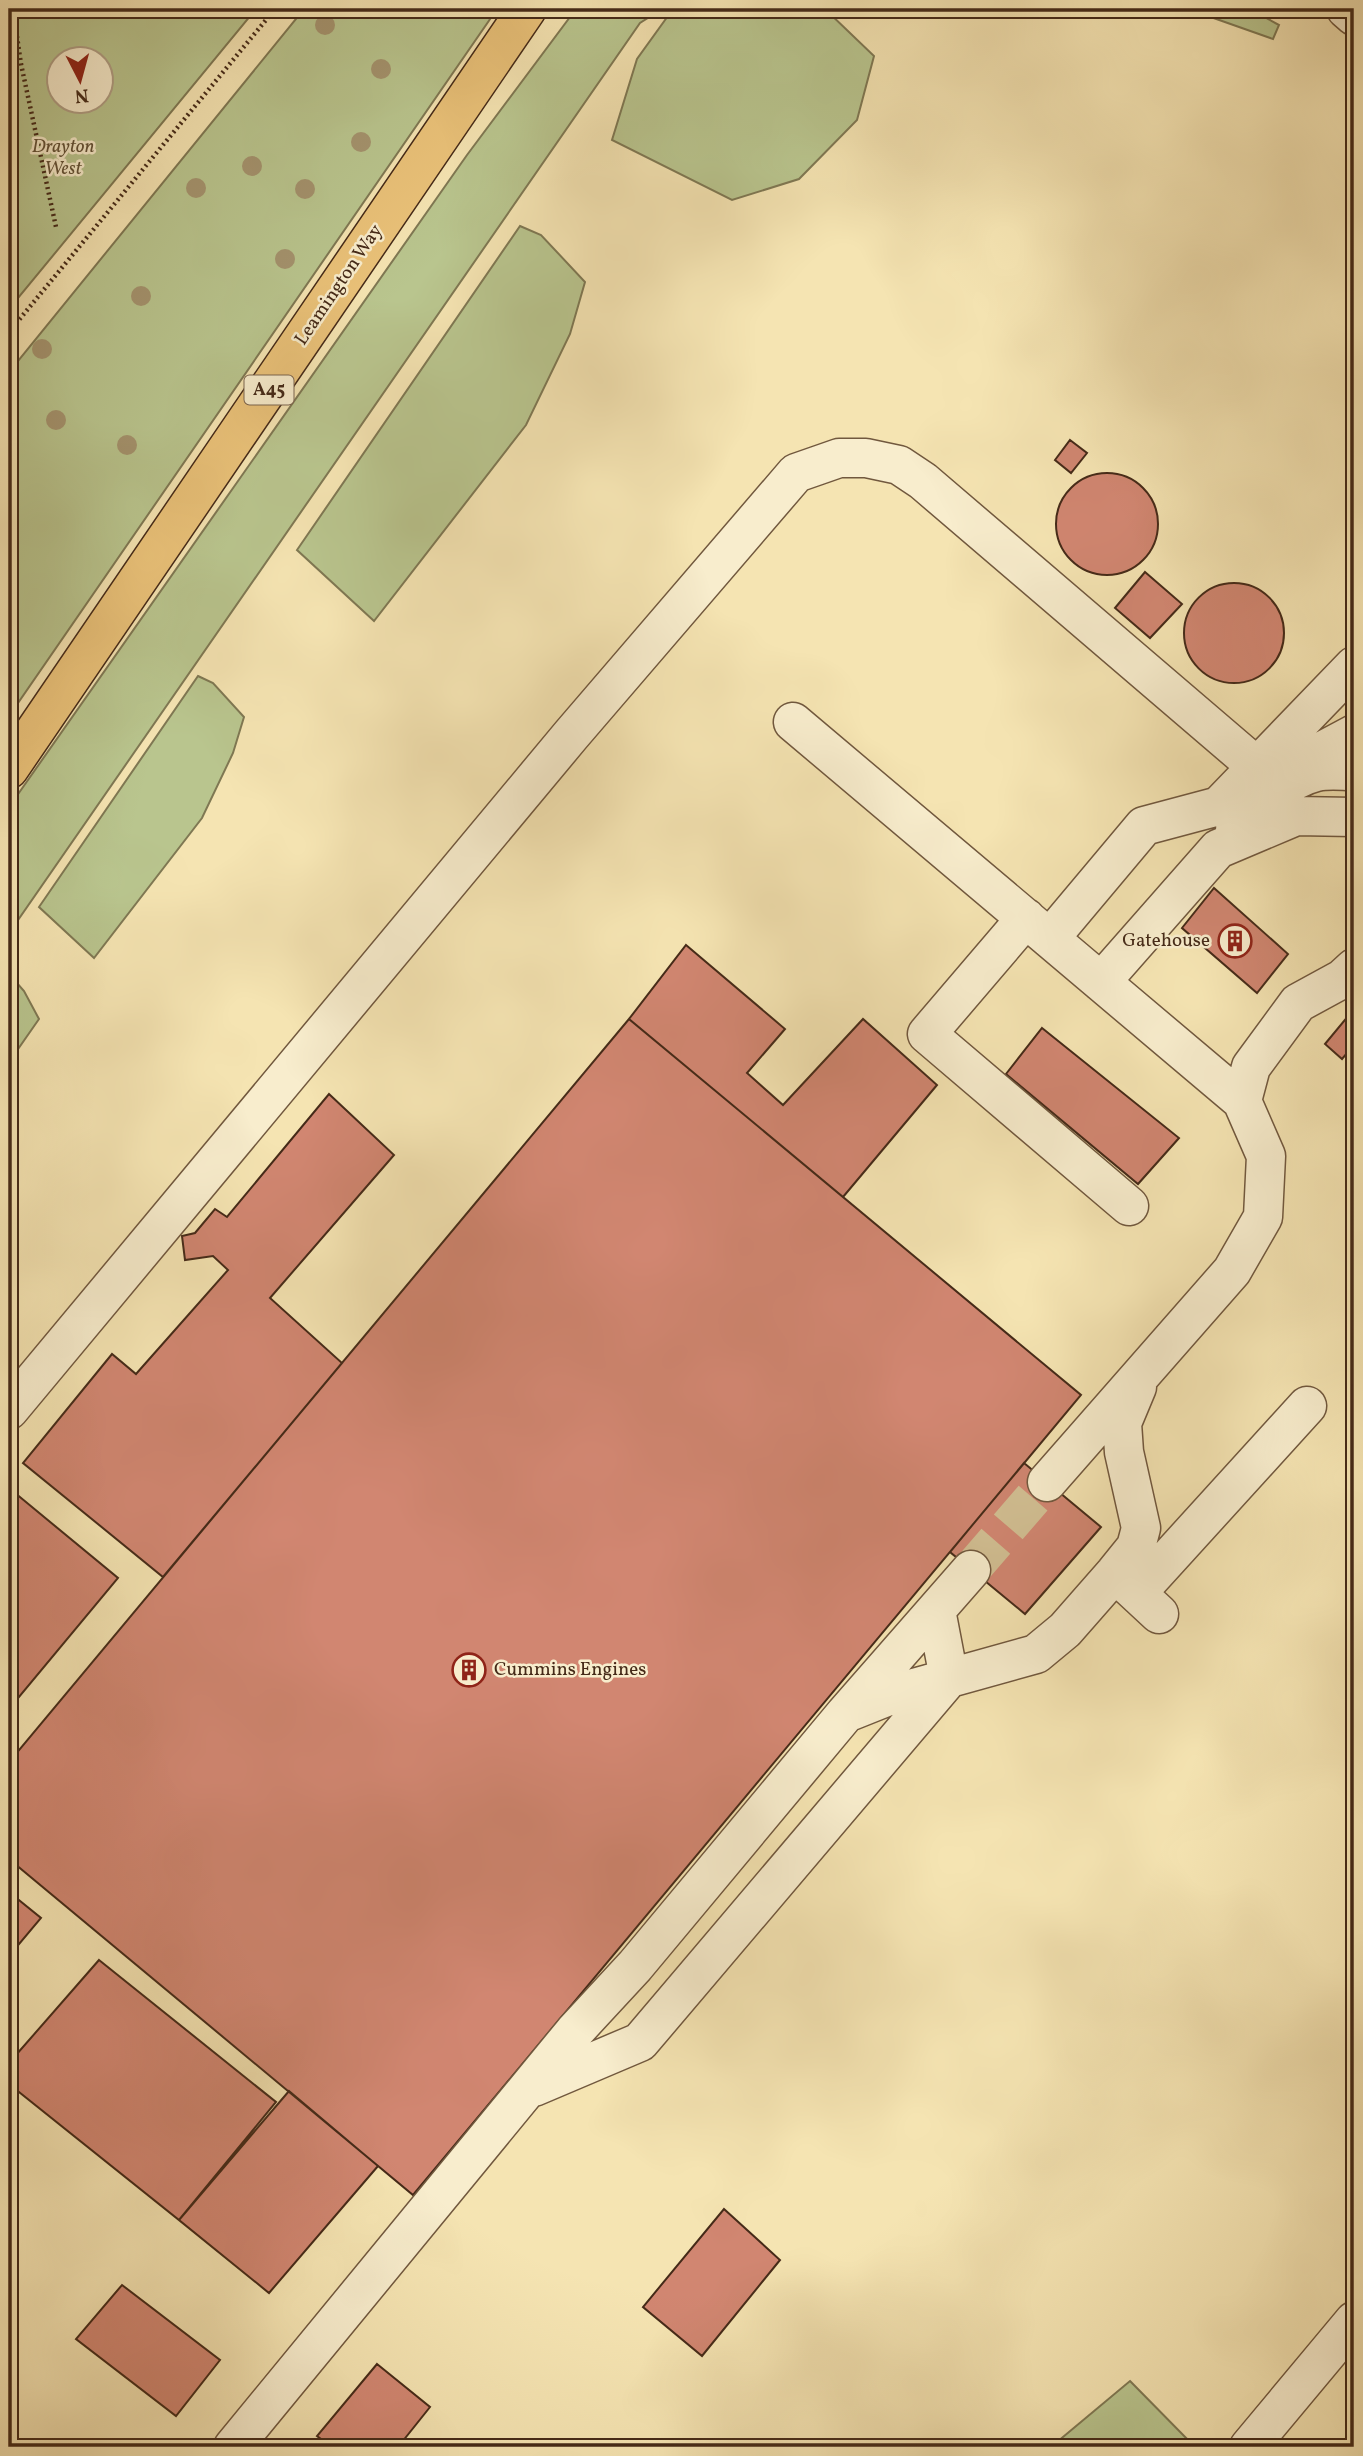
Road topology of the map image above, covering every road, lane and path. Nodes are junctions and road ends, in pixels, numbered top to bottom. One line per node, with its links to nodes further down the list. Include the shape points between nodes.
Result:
1 (13, 9): 6 (path)
2 (275, 9): 7 (path)
3 (527, 9): 11 (highway, Leamington Way / A45)
4 (1346, 9): 5 (street)
5 (1354, 16)
6 (57, 228)
7 (9, 332)
8 (1354, 666): 10 (street)
9 (793, 722): 15 (street)
10 (1307, 764): 12 (street, via 1281,790 1314,773); 13 (street, via 1260,810 1293,793); 14 (street, via 1296,816); 15 (street, via 1219,806 1144,826); 17 (street); 22 (street, via 899,465 839,458 796,473 571,735)
11 (9, 769)
12 (1354, 771)
13 (1354, 791)
14 (1354, 817)
15 (1038, 928): 17 (street); 19 (street, via 927,1034)
16 (1354, 968): 18 (street, via 1298,1003 1251,1067)
17 (1101, 982): 18 (street)
18 (1242, 1101): 20 (street, via 1266,1156 1263,1217 1231,1271)
19 (1129, 1206)
20 (1153, 1361): 23 (street); 25 (street, via 1122,1423 1141,1528 1136,1547)
21 (1307, 1406): 25 (street)
22 (9, 1410)
23 (1048, 1482)
24 (971, 1570): 26 (street)
25 (1137, 1594): 27 (street, via 1065,1630 1036,1654)
26 (936, 1610): 27 (street); 28 (street)
27 (949, 1678): 28 (street); 29 (street, via 639,2042)
28 (845, 1714): 29 (street)
29 (526, 2091): 31 (street)
30 (1354, 2321): 32 (street)
31 (233, 2447)
32 (1249, 2447)

